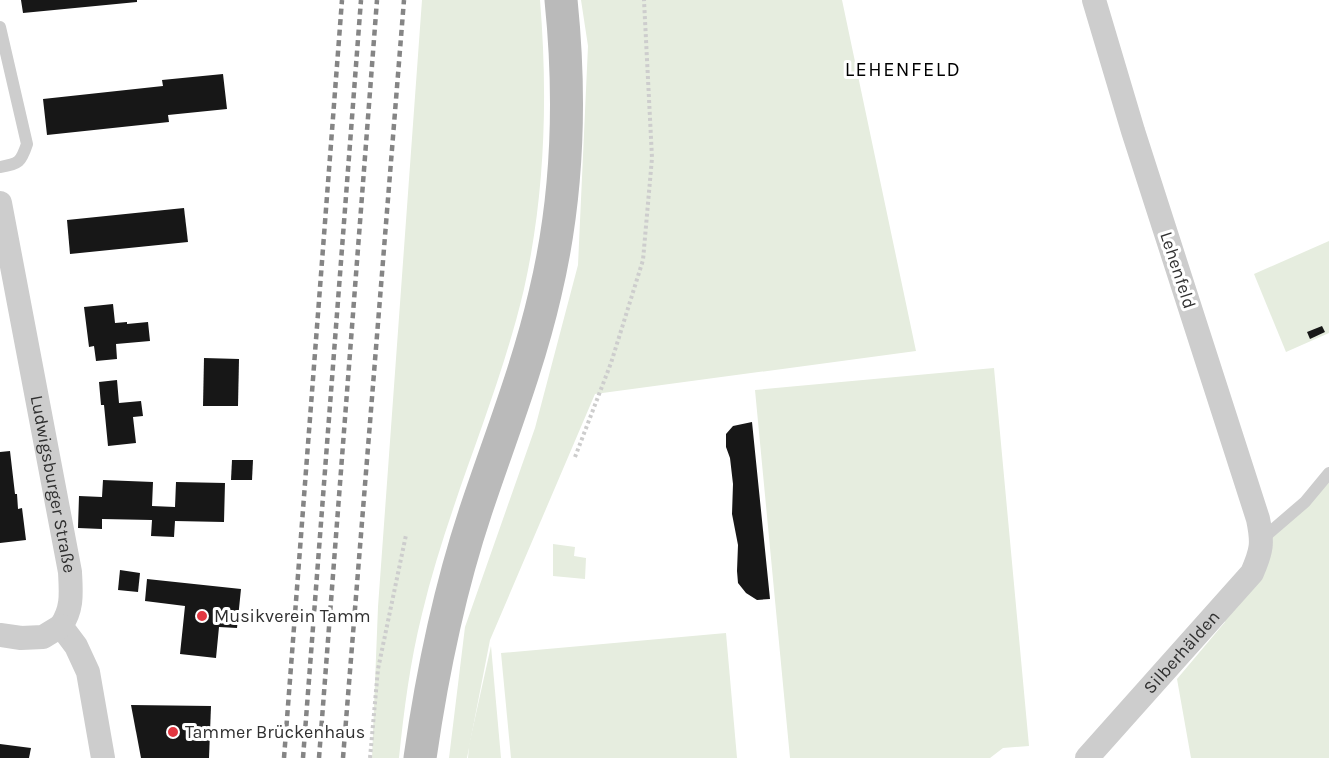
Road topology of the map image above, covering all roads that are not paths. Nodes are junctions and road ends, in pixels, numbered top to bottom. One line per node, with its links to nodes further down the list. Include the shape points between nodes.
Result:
1 (561, 0): 11 (main road, via 566,132 556,238 532,345 444,620)
2 (1094, 0): 7 (street, Lehenfeld)
3 (0, 27): 4 (lane, via 27,144 22,159)
4 (0, 167)
5 (0, 203): 8 (street, Ludwigsburger Straße, via 70,572 72,600)
6 (1329, 473): 7 (lane, via 1305,502)
7 (1262, 539): 12 (street, Silberhälden, via 1252,573)
8 (61, 626): 9 (street, via 44,637); 10 (street, via 88,672)
9 (0, 635)
10 (103, 758)
11 (420, 758)
12 (1087, 758)

